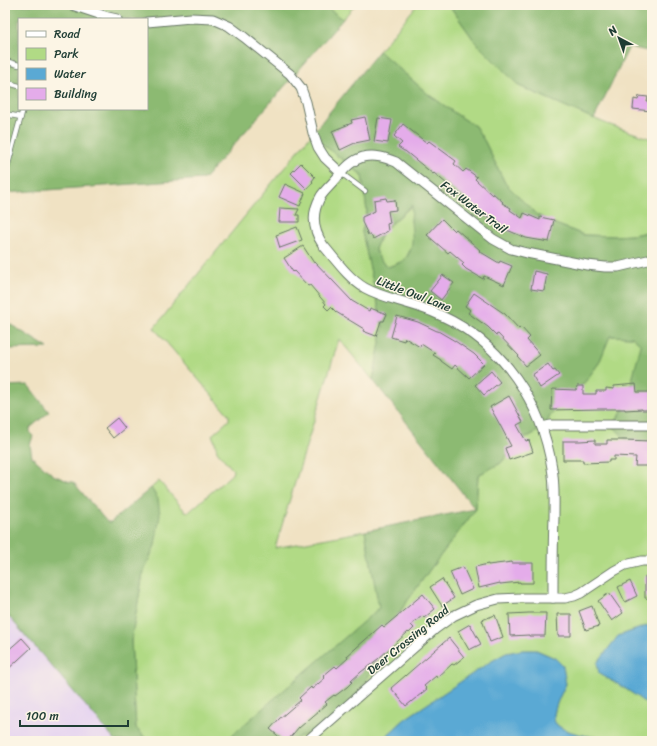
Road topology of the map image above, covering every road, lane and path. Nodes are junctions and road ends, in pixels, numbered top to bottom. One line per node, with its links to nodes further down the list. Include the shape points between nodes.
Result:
1 (72, 5): 2 (street)
2 (90, 15): 3 (street)
3 (110, 18)
4 (148, 22): 13 (street, via 213,19 244,37 290,74 302,88 318,148)
5 (5, 61): 6 (lane)
6 (18, 65)
7 (5, 82): 8 (lane)
8 (18, 86)
9 (23, 110): 11 (lane)
10 (5, 114): 11 (lane)
11 (21, 117): 12 (lane)
12 (5, 172)
13 (341, 173): 14 (lane); 15 (street, Fox Water Trail, via 348,165 364,157 381,157 396,162 493,239 527,254 605,267 618,267); 17 (street, Little Owl Lane, via 317,206 315,228 323,245 353,280 364,288 443,316 484,342 517,378 529,397)
14 (365, 191)
15 (652, 259)
16 (652, 425): 17 (street)
17 (542, 427): 19 (street, Little Owl Lane, via 548,445 554,494)
18 (652, 561): 19 (street, Deer Crossing Road, via 626,565 581,594)
19 (553, 598): 20 (street, Deer Crossing Road, via 498,599 476,605 453,616)
20 (307, 741)

